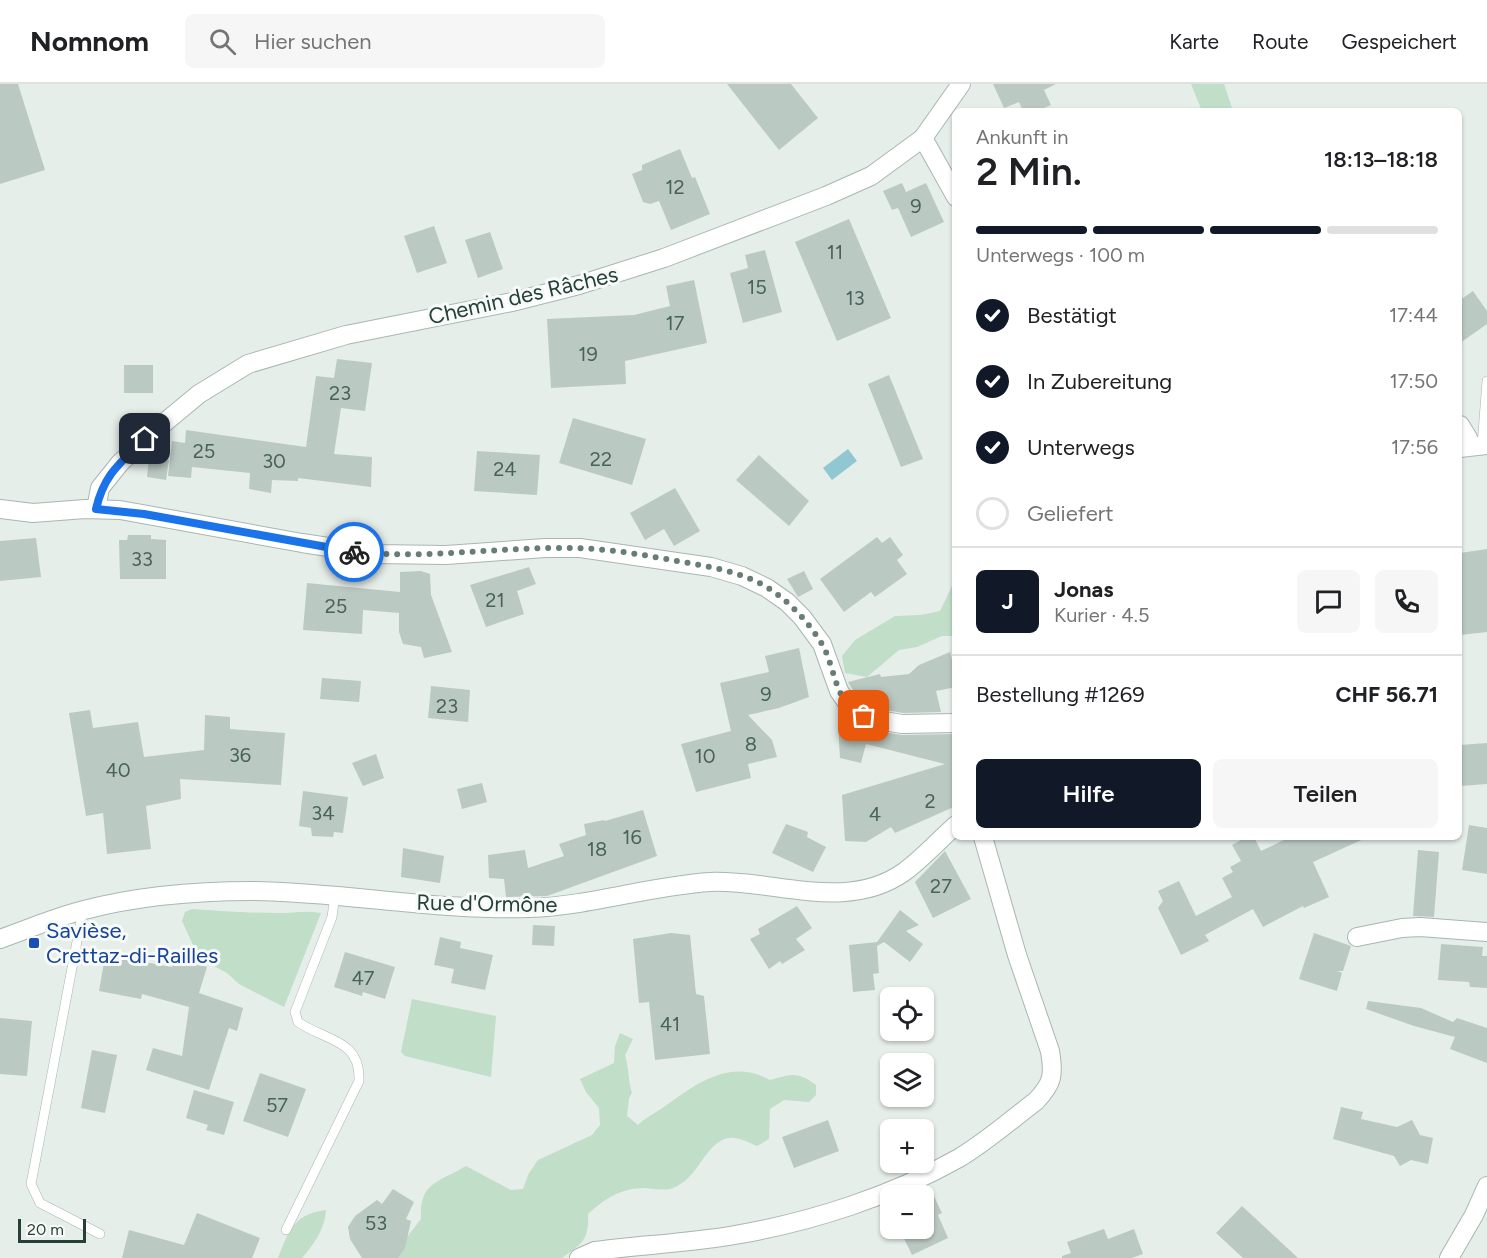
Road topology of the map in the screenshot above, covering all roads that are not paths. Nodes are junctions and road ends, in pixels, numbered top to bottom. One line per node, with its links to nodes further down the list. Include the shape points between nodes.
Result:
1 (962, 84): 2 (street, Chemin des Râches)
2 (923, 138): 3 (street); 7 (street, Chemin des Râches, via 856,184 622,273 512,302 346,335 248,364 199,394 120,463 100,488)
3 (952, 190)
4 (1487, 381): 6 (lane)
5 (1462, 428): 6 (street)
6 (1474, 446)
7 (96, 509): 8 (street, via 33,513); 9 (street, via 368,553 446,555 580,548 711,567 767,588 802,617 822,644 839,691 852,710 891,723)
8 (0, 510)
9 (952, 723)
10 (952, 829): 12 (street, Rue d'Ormône, via 903,872 878,884 837,893 709,882 529,908)
11 (984, 840): 20 (street, via 1050,1051 1052,1079 1041,1096 959,1157 927,1174 818,1216 734,1235 595,1251)
12 (335, 895): 13 (street, Rue d'Ormône, via 209,892); 18 (lane, via 332,917 296,1012 298,1022 349,1050 356,1058 359,1081)
13 (83, 910): 16 (street, Rue d'Ormône); 19 (lane, via 31,1184 40,1203)
14 (1487, 932): 15 (street, via 1420,927)
15 (1357, 938)
16 (0, 939)
17 (1487, 1186): 21 (street)
18 (286, 1230)
19 (100, 1234)
20 (579, 1258)
21 (1449, 1258)

